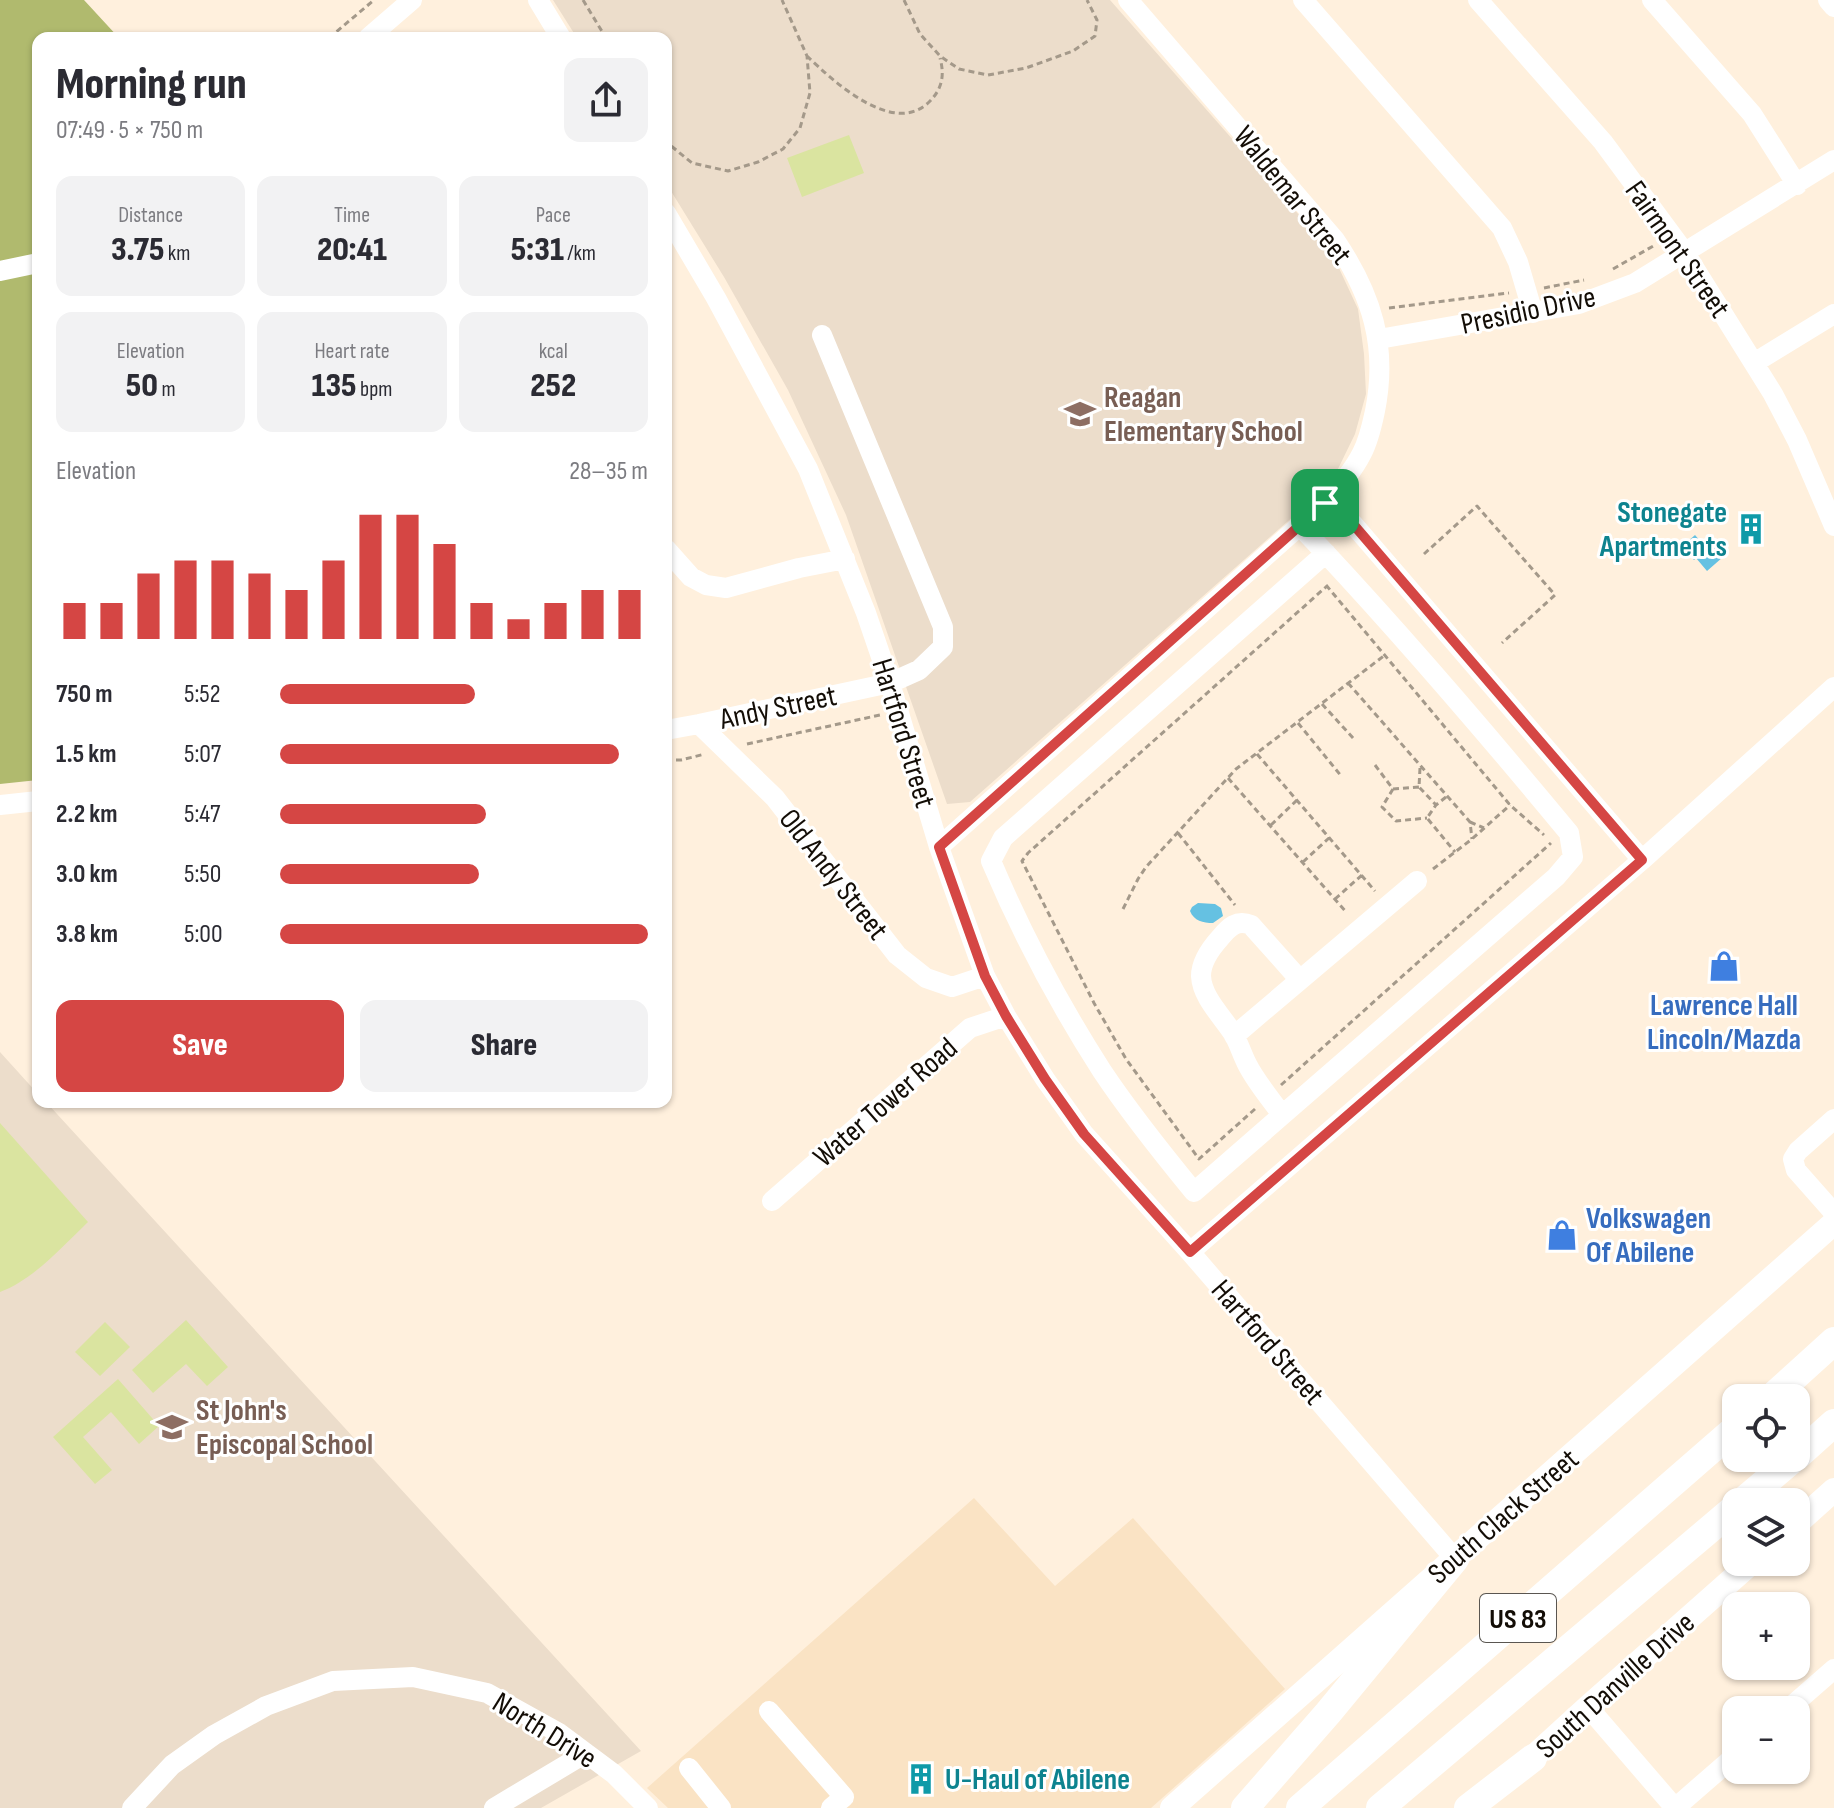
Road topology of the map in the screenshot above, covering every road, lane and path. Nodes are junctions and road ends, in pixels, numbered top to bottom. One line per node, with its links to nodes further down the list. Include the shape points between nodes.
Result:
1 (374, 0): 14 (path)
2 (412, 0): 15 (street)
3 (538, 0): 16 (street)
4 (583, 0): 17 (path)
5 (782, 0): 18 (path)
6 (904, 0): 19 (path, via 920,34)
7 (1087, 0): 19 (path, via 1097,20 1095,36 1073,51 988,75 959,69)
8 (1303, 0): 27 (street, via 1502,228)
9 (1478, 0): 24 (street, Fairmont Street, via 1603,142)
10 (1652, 0): 22 (street, via 1752,114)
11 (1828, 0): 13 (street)
12 (1140, 4): 30 (street, Waldemar Street, via 1335,240 1367,297)
13 (1834, 7)
14 (336, 32)
15 (375, 32)
16 (557, 32)
17 (602, 32)
18 (807, 56): 19 (path, via 847,91 892,113 911,113 936,95 942,83); 20 (path, via 810,93 800,128 783,149 728,171 692,163)
19 (940, 56)
20 (672, 147)
21 (1834, 160): 22 (street, Presidio Drive)
22 (1797, 185): 24 (street, Presidio Drive)
23 (672, 223): 38 (street, Hartford Street, via 787,428)
24 (1685, 253): 27 (street, Presidio Drive, via 1635,283 1579,304); 31 (street, Fairmont Street)
25 (32, 264): 26 (street)
26 (0, 271)
27 (1533, 313): 30 (street, Presidio Drive)
28 (1834, 314): 31 (street)
29 (822, 335): 42 (street, Andy Street, via 943,627 943,647 934,657)
30 (1379, 339): 32 (street, Waldemar Street, via 1379,393 1371,429 1354,467)
31 (1754, 363): 34 (street, Fairmont Street, via 1797,440)
32 (1325, 503): 33 (street); 77 (street, via 1353,524)
33 (1300, 526): 35 (street); 56 (street)
34 (1834, 526)
35 (1326, 553): 39 (street); 79 (street, via 1569,833 1573,857)
36 (1424, 554): 40 (path, via 1477,506 1555,595)
37 (672, 556): 38 (street, via 691,577 726,588)
38 (845, 559): 42 (street, Hartford Street)
39 (1310, 567): 41 (path); 61 (street)
40 (1502, 643)
41 (1385, 655): 43 (path); 67 (path)
42 (890, 683): 48 (street, Andy Street); 75 (street, Hartford Street)
43 (1348, 683): 45 (path); 55 (path)
44 (1834, 687): 77 (street)
45 (1322, 704): 47 (path); 50 (path)
46 (884, 714): 51 (path)
47 (1298, 723): 52 (path); 57 (path)
48 (699, 724): 49 (street, Andy Street); 51 (street, Old Andy Street)
49 (672, 729)
50 (1354, 739)
51 (725, 749): 53 (path); 87 (street, Old Andy Street, via 775,798 897,955 926,978 952,987)
52 (1257, 754): 58 (path); 63 (path)
53 (672, 760)
54 (1375, 765): 60 (path)
55 (1420, 766): 59 (path); 62 (path)
56 (1027, 768): 61 (street); 75 (street)
57 (1342, 777)
58 (1228, 778): 70 (path); 72 (path)
59 (1419, 787): 60 (path); 66 (path)
60 (1393, 789): 68 (path, via 1382,807 1396,821)
61 (1052, 795): 91 (street, via 1003,838 991,861 1050,983 1147,1135 1194,1192)
62 (1447, 796): 66 (path); 69 (path)
63 (1297, 800): 70 (path); 73 (path)
64 (32, 802): 65 (street)
65 (0, 805)
66 (1436, 805): 68 (path)
67 (1510, 805): 71 (path); 79 (path)
68 (1427, 818): 76 (path)
69 (1470, 822): 71 (path); 74 (path)
70 (1270, 825): 78 (path)
71 (1484, 828): 74 (path)
72 (1178, 833): 83 (path, via 1138,879); 85 (path)
73 (1329, 838): 78 (path); 80 (path)
74 (1472, 839): 76 (path)
75 (939, 847): 87 (street, Hartford Street)
76 (1455, 852): 81 (path)
77 (1642, 860): 96 (street)
78 (1303, 862): 82 (path)
79 (1567, 864): 91 (street)
80 (1362, 875): 82 (path); 84 (path, via 1380,896)
81 (1417, 881): 84 (street)
82 (1335, 899): 86 (path)
83 (1123, 909)
84 (1380, 912): 86 (street)
85 (1251, 925): 88 (street); 90 (street, via 1230,927 1201,968 1208,997)
86 (1361, 929): 88 (street)
87 (985, 976): 89 (street, Hartford Street)
88 (1300, 980): 90 (street)
89 (1006, 1016): 93 (street, Water Tower Road, via 970,1028); 96 (street, Hartford Street, via 1084,1134)
90 (1234, 1036): 91 (street, via 1256,1080)
91 (1282, 1115)
92 (1834, 1119): 94 (street, via 1793,1159 1796,1170)
93 (772, 1201)
94 (1834, 1213)
95 (1834, 1223): 107 (main road, South Clack Street)
96 (1190, 1252): 107 (street, Hartford Street)
97 (1834, 1341): 98 (highway)
98 (1786, 1384)
99 (1834, 1423): 101 (highway)
100 (1722, 1440): 124 (highway, US 83)
101 (1810, 1444)
102 (1777, 1472): 103 (highway)
103 (1758, 1488)
104 (1834, 1490): 105 (main road)
105 (1810, 1511)
106 (1722, 1519): 125 (highway, US 83)
107 (1455, 1559): 122 (main road, South Clack Street); 123 (highway)
108 (1736, 1576): 111 (main road, South Danville Drive)
109 (1834, 1669): 110 (street)
110 (1803, 1696)
111 (1588, 1707): 114 (main road, South Danville Drive); 128 (street)
112 (769, 1711): 121 (street, via 844,1797)
113 (586, 1753): 117 (street, North Drive, via 487,1693 413,1677 333,1681 266,1706 214,1735 172,1765); 118 (street); 119 (street, North Drive)
114 (1533, 1758): 126 (highway); 127 (main road, South Danville Drive)
115 (1722, 1767): 128 (street)
116 (689, 1768): 120 (street)
117 (132, 1808)
118 (494, 1808)
119 (648, 1808)
120 (721, 1808)
121 (831, 1808)
122 (1172, 1808)
123 (1245, 1808)
124 (1300, 1808)
125 (1380, 1808)
126 (1468, 1808)
127 (1478, 1808)
128 (1675, 1808)

